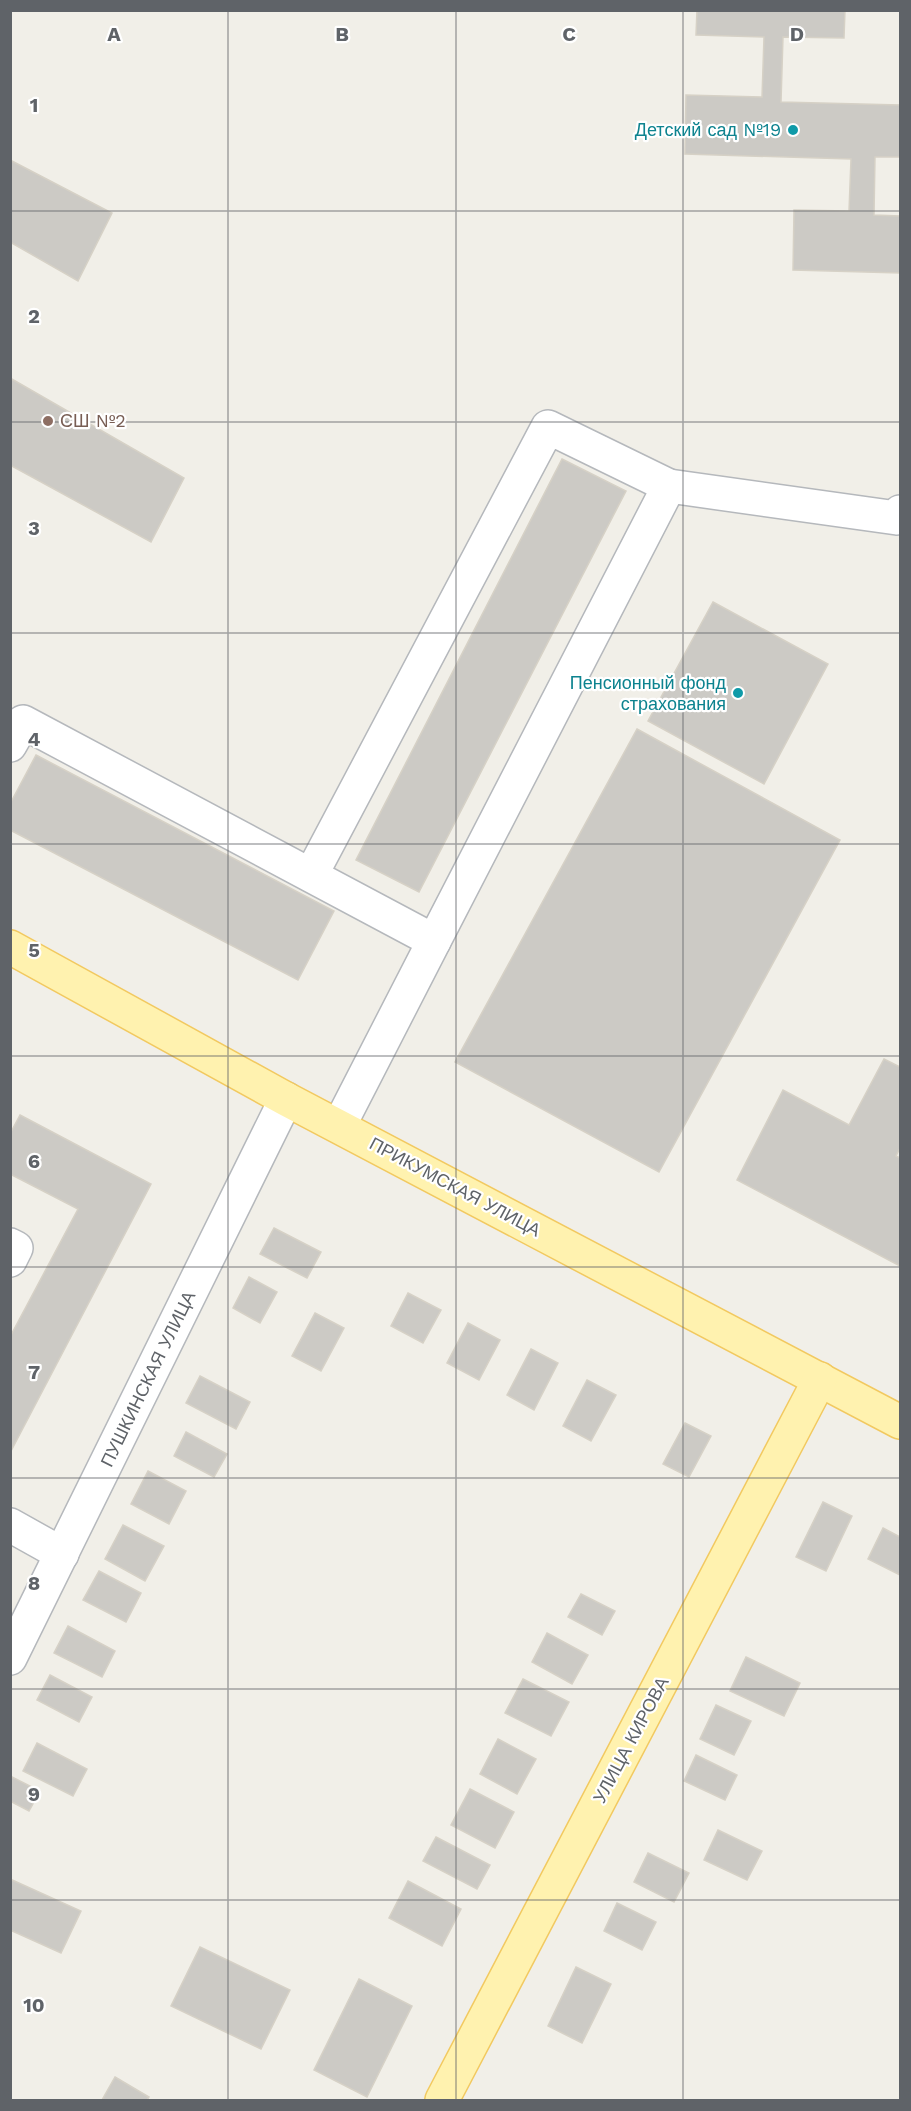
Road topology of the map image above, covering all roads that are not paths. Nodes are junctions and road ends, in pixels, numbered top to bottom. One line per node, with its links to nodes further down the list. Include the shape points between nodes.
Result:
1 (669, 486): 2 (street, via 897,518); 4 (street, via 548,427); 5 (street)
2 (900, 512)
3 (10, 745): 4 (street, via 23,722)
4 (311, 874): 5 (street)
5 (434, 941): 8 (street)
6 (10, 948): 7 (main road, ПРИКУМСКАЯ УЛИЦА)
7 (286, 1099): 8 (main road, ПРИКУМСКАЯ УЛИЦА); 14 (street, ПУШКИНСКАЯ УЛИЦА)
8 (339, 1126): 11 (main road, ПРИКУМСКАЯ УЛИЦА)
9 (10, 1245): 10 (street, via 16,1248)
10 (10, 1260)
11 (820, 1379): 12 (main road, ПРИКУМСКАЯ УЛИЦА); 16 (main road, УЛИЦА КИРОВА)
12 (900, 1422)
13 (10, 1525): 14 (street)
14 (62, 1554): 15 (street, ПУШКИНСКАЯ УЛИЦА)
15 (10, 1658)
16 (442, 2100)

